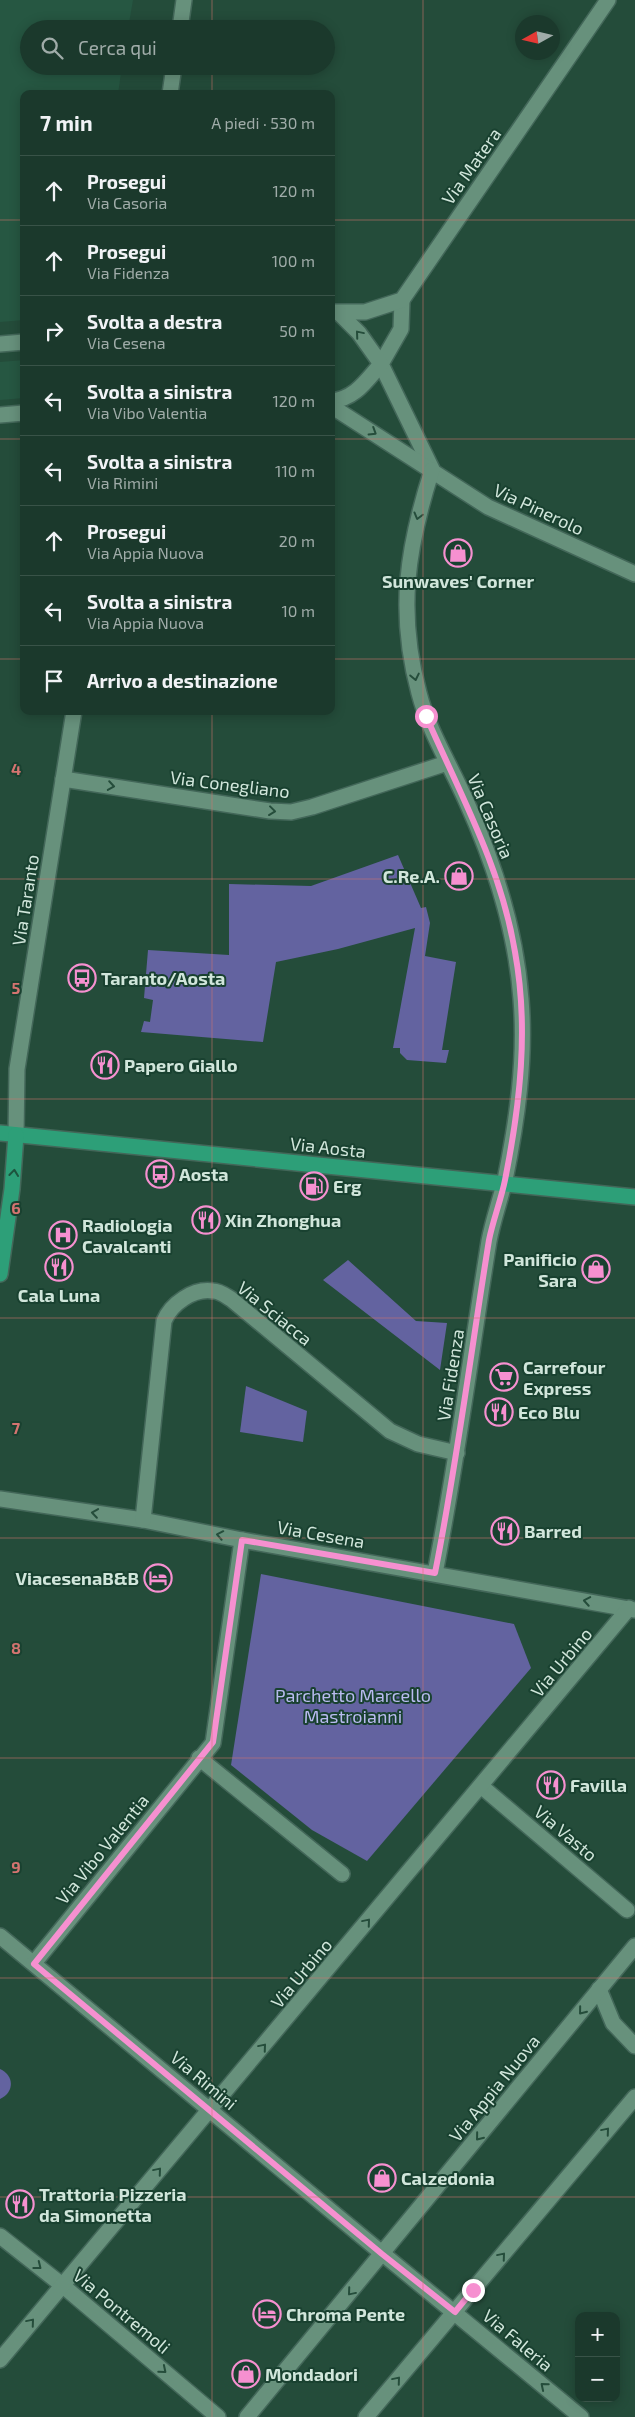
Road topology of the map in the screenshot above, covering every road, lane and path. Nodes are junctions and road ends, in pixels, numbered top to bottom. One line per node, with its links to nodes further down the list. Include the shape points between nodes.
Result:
1 (184, 0): 3 (street)
2 (608, 0): 6 (street, Via Matera)
3 (181, 20)
4 (173, 75): 5 (street)
5 (171, 90)
6 (402, 300): 7 (street, via 373,310); 10 (street, via 401,329)
7 (336, 313): 10 (street, one-way to 7, via 359,333)
8 (20, 342): 9 (street)
9 (0, 344)
10 (381, 364): 11 (street, via 356,392); 15 (street)
11 (335, 400)
12 (335, 409): 15 (street, Via Pinerolo, one-way to 15)
13 (20, 413): 14 (street)
14 (0, 415)
15 (432, 470): 16 (street, Via Pinerolo, via 488,506); 18 (street, Via Casoria, one-way to 18, via 413,538 408,569 407,615 419,695)
16 (635, 574)
17 (73, 715): 19 (street, Via Taranto)
18 (447, 763): 19 (street, Via Conegliano, one-way to 18, via 291,812); 22 (street, Via Casoria, via 491,861 510,926 520,977 522,1065 515,1130)
19 (63, 779): 21 (street, Via Taranto, via 17,1068)
20 (0, 1133): 21 (main road, Via Aosta)
21 (16, 1135): 22 (main road, Via Aosta); 24 (main road, Via Taranto, one-way to 21)
22 (504, 1183): 23 (main road, Via Aosta); 25 (street, Via Fidenza, via 490,1237)
23 (635, 1197)
24 (0, 1274)
25 (457, 1453): 27 (street, Via Sciacca, via 418,1444 390,1431 231,1299 212,1290 202,1292 178,1302 168,1311 164,1321); 29 (street, Via Fidenza)
26 (0, 1499): 27 (street, Via Cesena, one-way to 26)
27 (144, 1520): 28 (street, Via Cesena, one-way to 27)
28 (242, 1540): 29 (street, Via Cesena); 31 (street, Via Vibo Valentia, via 213,1742)
29 (435, 1573): 30 (street, Via Cesena, one-way to 29)
30 (632, 1609): 32 (street, Via Urbino)
31 (199, 1758): 33 (street); 37 (street, Via Vibo Valentia)
32 (481, 1786): 34 (street, Via Vasto); 41 (street, Via Urbino, one-way to 32)
33 (342, 1874)
34 (626, 1910)
35 (0, 1936): 37 (street, Via Rimini)
36 (635, 1946): 38 (street, Via Appia Nuova)
37 (34, 1964): 41 (street, Via Rimini)
38 (599, 1989): 39 (street, via 613,2023); 43 (street, Via Appia Nuova, one-way to 43)
39 (635, 2046)
40 (635, 2097): 45 (street, one-way to 40)
41 (210, 2110): 43 (street, Via Rimini); 44 (street, Via Urbino, one-way to 41)
42 (0, 2236): 44 (street, Via Pontremoli, one-way to 44)
43 (382, 2254): 45 (street); 48 (street, Via Appia Nuova, one-way to 48)
44 (62, 2285): 46 (street, Via Urbino, one-way to 44); 47 (street, Via Pontremoli, one-way to 47)
45 (455, 2312): 49 (street, one-way to 45); 50 (street, Via Faleria, one-way to 45)
46 (0, 2360)
47 (218, 2417)
48 (247, 2417)
49 (366, 2417)
50 (581, 2417)

